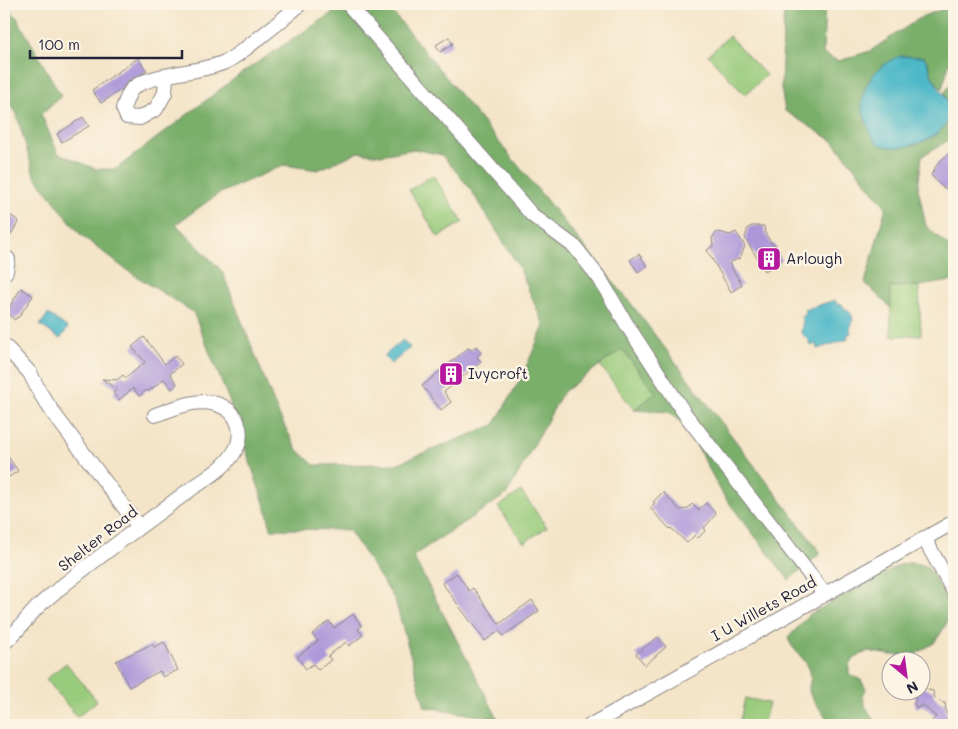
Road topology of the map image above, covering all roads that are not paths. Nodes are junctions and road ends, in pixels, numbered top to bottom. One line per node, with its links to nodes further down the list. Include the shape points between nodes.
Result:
1 (300, 4): 3 (street, via 238,55 223,63)
2 (348, 4): 12 (street, via 532,215 575,248 595,273 685,414)
3 (166, 76)
4 (8, 259): 5 (street)
5 (4, 274)
6 (4, 344): 9 (street, via 30,373 54,414)
7 (155, 415): 9 (street, Shelter Road, via 201,402 220,405 229,410 238,424 239,441 219,469)
8 (954, 522): 10 (street, I U Willets Road)
9 (139, 527): 13 (street, Shelter Road, via 42,603)
10 (924, 538): 11 (street); 12 (street, I U Willets Road)
11 (954, 592)
12 (824, 593): 14 (street, I U Willets Road)
13 (4, 643)
14 (591, 725)

